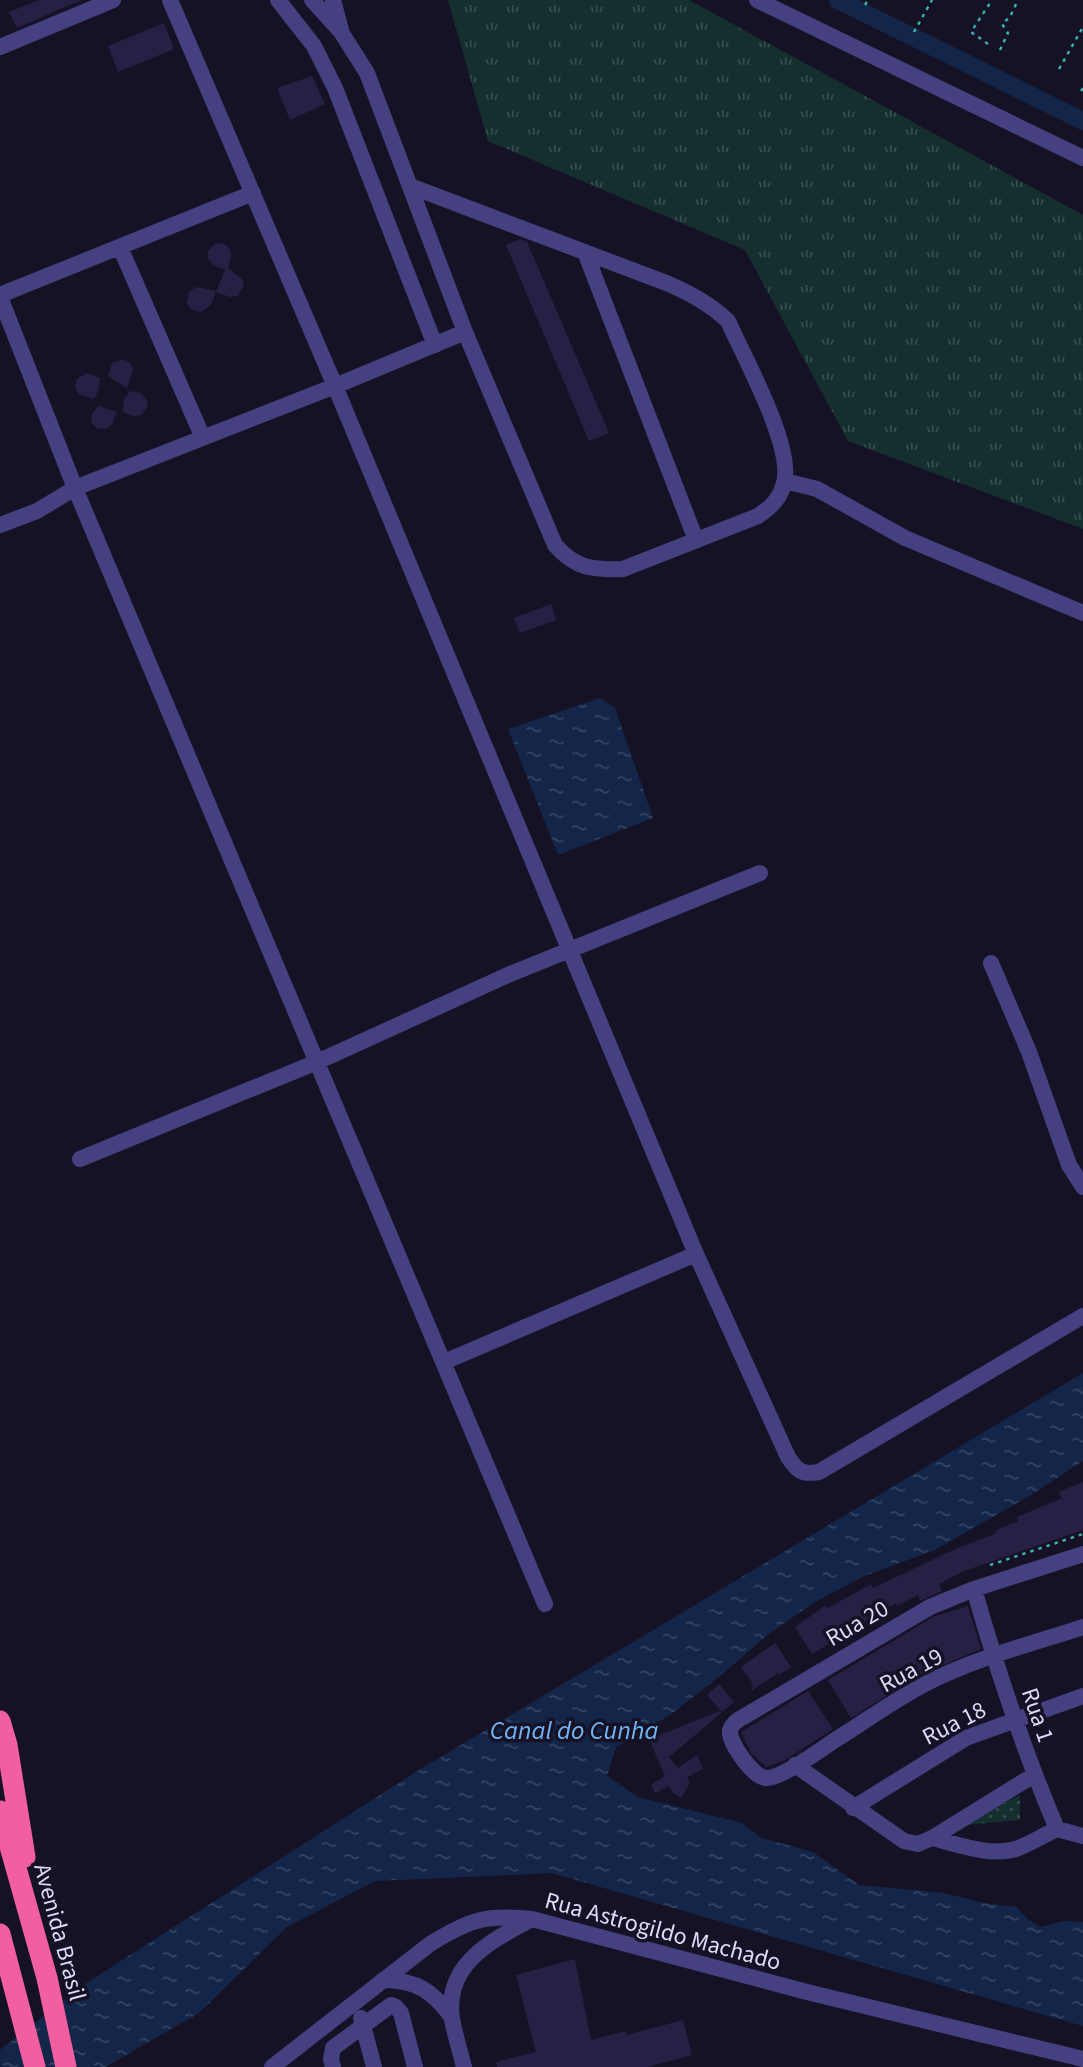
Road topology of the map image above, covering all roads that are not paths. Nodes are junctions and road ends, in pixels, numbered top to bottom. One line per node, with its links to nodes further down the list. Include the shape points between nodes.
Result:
1 (113, 0): 8 (street)
2 (170, 0): 11 (street)
3 (278, 0): 16 (street, via 314,46 335,88)
4 (312, 0): 7 (street)
5 (333, 0): 7 (street)
6 (757, 0): 9 (street)
7 (341, 32): 10 (street, via 367,73)
8 (0, 47)
9 (1083, 158)
10 (410, 186): 13 (street); 15 (street)
11 (253, 193): 12 (street); 17 (street)
12 (120, 247): 14 (street); 18 (street)
13 (585, 252): 19 (street, via 697,297 728,321 777,431); 22 (street)
14 (0, 296): 20 (street)
15 (465, 332): 16 (street); 22 (street, via 555,545 567,559 600,570 624,569)
16 (435, 345): 17 (street)
17 (335, 386): 18 (street); 25 (street)
18 (203, 438): 20 (street)
19 (785, 481): 22 (street, via 772,507); 23 (street, via 817,489 905,538)
20 (75, 488): 21 (street, via 37,511); 27 (street)
21 (0, 525)
22 (696, 540)
23 (1083, 613)
24 (760, 873): 25 (street)
25 (570, 949): 27 (street); 30 (street)
26 (991, 963): 29 (street, via 1069,1165)
27 (317, 1062): 28 (street); 32 (street)
28 (80, 1159)
29 (1083, 1186)
30 (696, 1254): 31 (street, via 788,1457 806,1474 819,1472); 32 (street)
31 (1083, 1316)
32 (444, 1362): 35 (street)
33 (1083, 1554): 34 (street, Rua 20)
34 (974, 1589): 37 (street, Rua 1); 43 (street, Rua 20, via 930,1607 735,1722 730,1729 738,1751 754,1773)
35 (545, 1604)
36 (1083, 1627): 37 (street, Rua 19)
37 (993, 1657): 39 (street, Rua 1); 41 (street, Rua 19, via 928,1683)
38 (1082, 1699): 39 (street, Rua 18)
39 (1016, 1719): 42 (street, Rua 1); 44 (street, Rua 18, via 966,1738)
40 (2, 1728): 51 (highway)
41 (795, 1765): 43 (street, Rua 19); 44 (street)
42 (1034, 1775): 46 (street, Rua 1); 48 (street)
43 (771, 1778)
44 (853, 1808): 48 (street, via 909,1844)
45 (0, 1811): 51 (highway, Avenida Brasil)
46 (1057, 1829): 47 (street); 48 (street, via 1002,1850)
47 (1083, 1836)
48 (932, 1838)
49 (532, 1919): 52 (street, Rua Astrogildo Machado, via 486,1917 458,1927); 54 (street, via 505,1933 463,1966 453,1994); 56 (street, Rua Astrogildo Machado)
50 (0, 1934): 57 (highway)
51 (39, 1948): 58 (highway, Avenida Brasil)
52 (383, 1980): 53 (street, Rua Astrogildo Machado); 54 (street, via 429,1991)
53 (357, 2002): 55 (street); 59 (street, Rua Astrogildo Machado)
54 (452, 2017): 63 (street)
55 (363, 2025): 60 (street, via 333,2048); 61 (street); 62 (street, via 391,2005 396,2007)
56 (1083, 2059)
57 (35, 2067)
58 (66, 2067)
59 (272, 2067)
60 (333, 2067)
61 (374, 2067)
62 (415, 2067)
63 (464, 2067)

